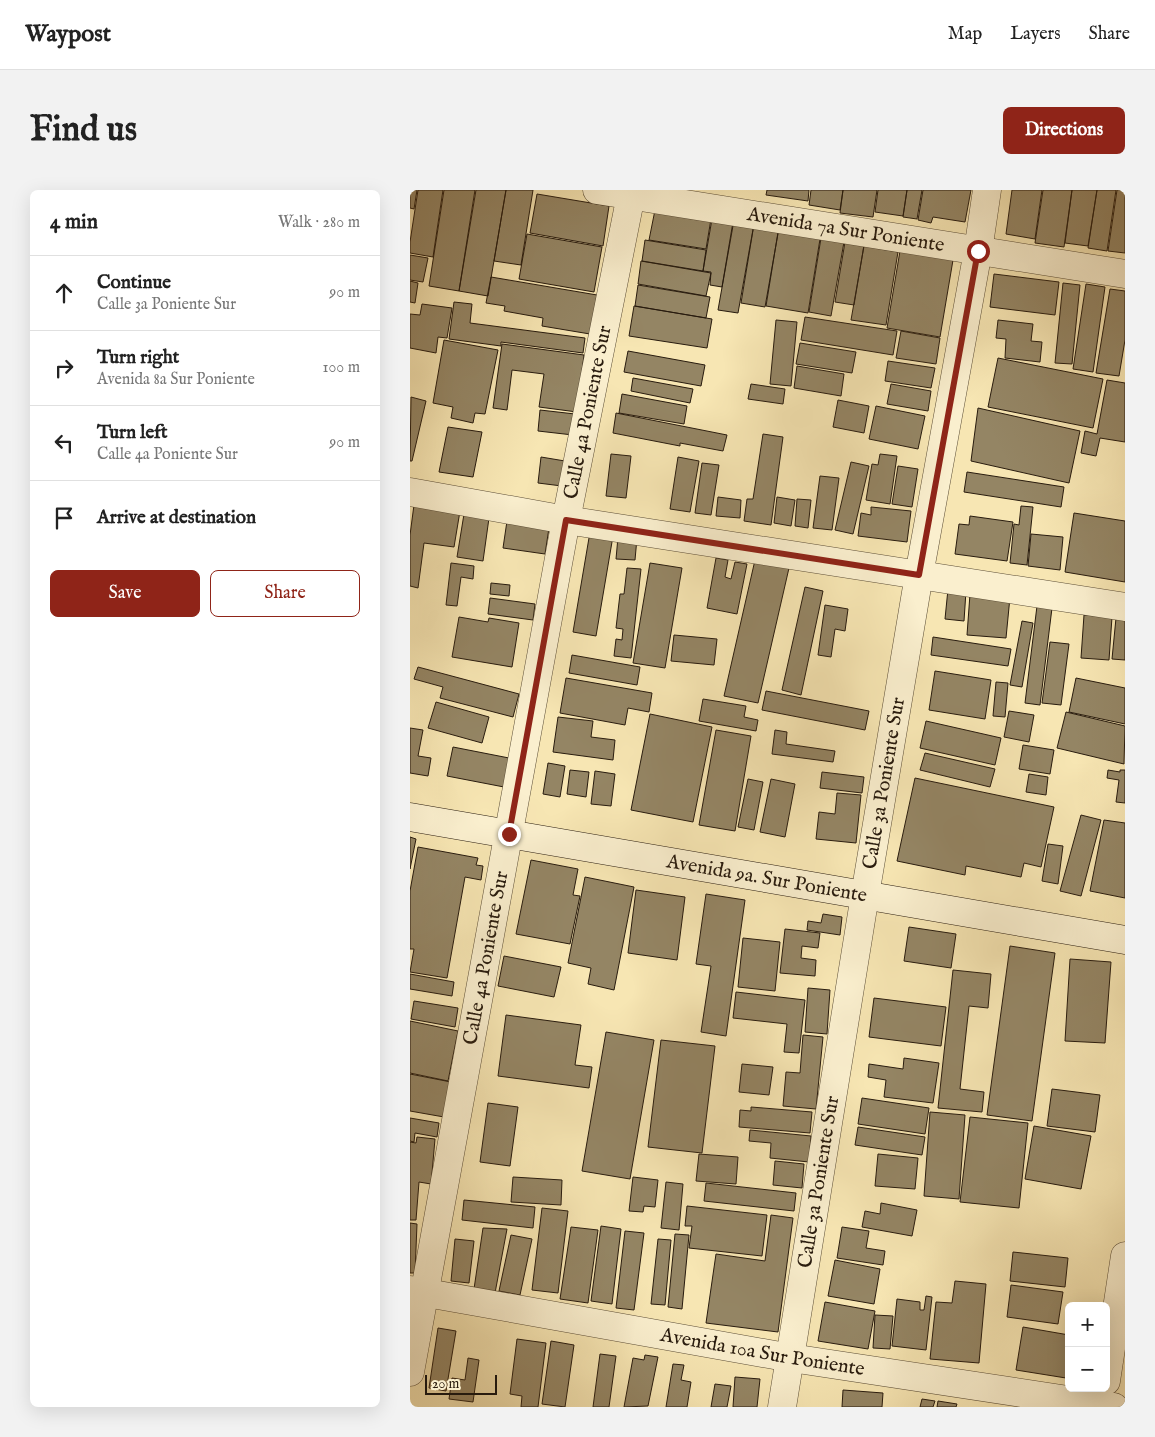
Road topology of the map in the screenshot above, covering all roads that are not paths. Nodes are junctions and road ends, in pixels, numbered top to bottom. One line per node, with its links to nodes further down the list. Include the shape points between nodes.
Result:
1 (597, 190): 3 (street, Avenida 7a Sur Poniente)
2 (987, 190): 4 (street, Calle 3a Poniente Sur)
3 (632, 193): 4 (street, Avenida 7a Sur Poniente); 7 (street, Calle 4a Poniente Sur)
4 (978, 251): 5 (street, Avenida 7a Sur Poniente); 8 (street, Calle 3a Poniente Sur)
5 (1125, 274)
6 (410, 492): 7 (street)
7 (566, 520): 8 (street); 11 (street, Calle 4a Poniente Sur)
8 (919, 575): 9 (street); 12 (street, Calle 3a Poniente Sur)
9 (1125, 607)
10 (410, 817): 11 (street, Avenida 9a. Sur Poniente)
11 (509, 834): 12 (street, Avenida 9a. Sur Poniente); 15 (street, Calle 4a Poniente Sur)
12 (865, 895): 13 (street, Avenida 9a. Sur Poniente); 16 (street, Calle 3a Poniente Sur)
13 (1125, 940)
14 (1125, 1256): 18 (street)
15 (417, 1291): 16 (street, Avenida 10a Sur Poniente); 17 (street, Calle 4a Poniente Sur)
16 (792, 1358): 18 (street, Avenida 10a Sur Poniente); 19 (street, Calle 3a Poniente Sur)
17 (410, 1372)
18 (1106, 1398)
19 (782, 1407)

